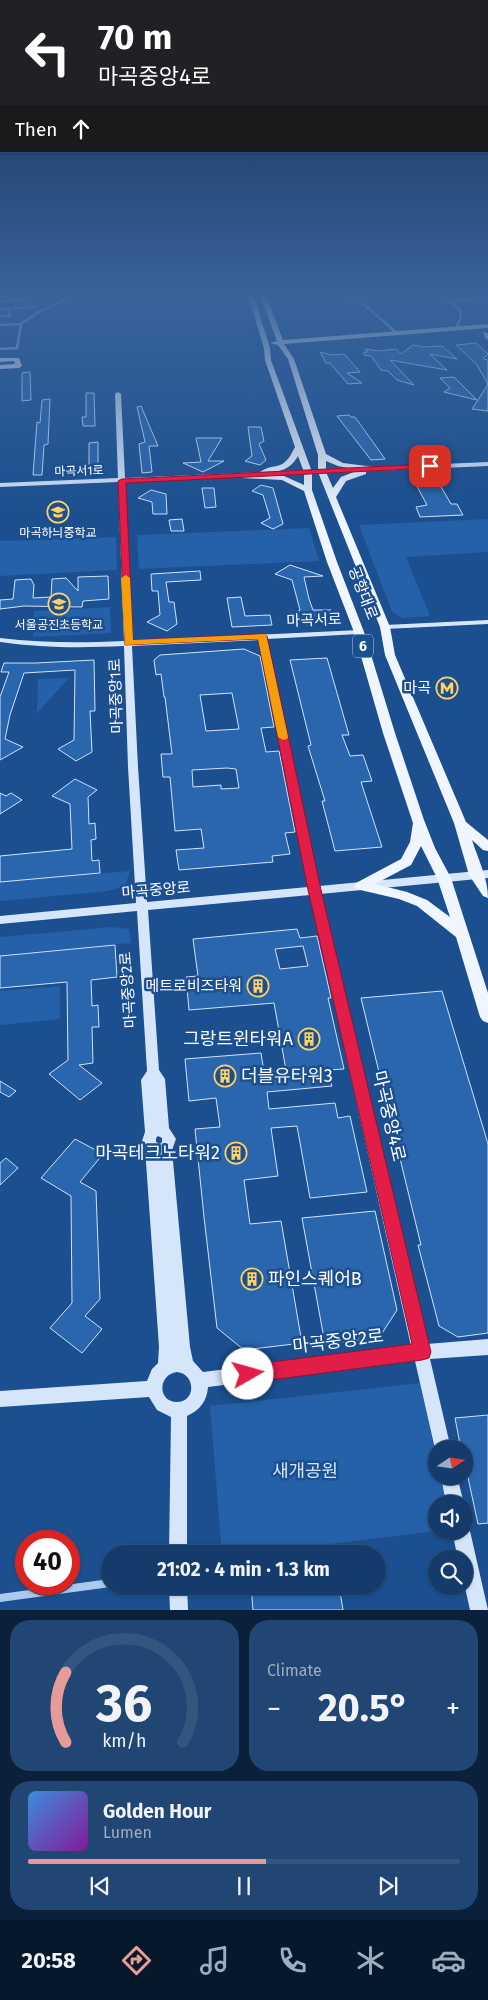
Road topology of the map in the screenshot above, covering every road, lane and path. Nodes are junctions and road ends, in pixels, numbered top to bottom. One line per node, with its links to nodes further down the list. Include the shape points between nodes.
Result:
1 (271, 368): 4 (main road, 공항대로)
2 (294, 368): 5 (main road, 공항대로)
3 (118, 394): 11 (street, 마곡중앙1로)
4 (299, 447): 8 (main road, 공항대로); 10 (main road, via 286,467)
5 (322, 455): 7 (main road, via 339,465); 9 (main road, 공항대로)
6 (488, 464): 7 (street, 마곡서1로)
7 (374, 469): 9 (street, 마곡서1로); 14 (main road, via 343,478)
8 (308, 472): 9 (street, 마곡서1로); 10 (street, 마곡서1로); 13 (main road, 공항대로 / 6)
9 (322, 472): 14 (main road, 공항대로 / 6)
10 (242, 476): 11 (street, 마곡서1로); 13 (main road, via 284,478)
11 (122, 481): 12 (street, 마곡서1로); 20 (street, 마곡중앙1로)
12 (0, 485)
13 (308, 490): 17 (main road, 공항대로 / 6)
14 (333, 496): 16 (main road, 공항대로 / 6)
15 (488, 622): 16 (street)
16 (385, 627): 22 (main road, 공항대로 / 6, via 390,655)
17 (359, 632): 18 (street, 마곡서로); 21 (main road, 공항대로 / 6)
18 (262, 636): 20 (street, 마곡서로); 27 (street)
19 (0, 640): 20 (street, 마곡서로, via 40,646)
20 (128, 643): 29 (street, 마곡중앙1로)
21 (418, 820): 25 (main road, 공항대로 / 6); 26 (main road, via 416,842 406,862)
22 (460, 823): 23 (main road); 24 (main road, 공항대로 / 6)
23 (488, 847)
24 (482, 874): 25 (street, 마곡중앙로); 28 (main road, 공항대로 / 6)
25 (444, 878): 26 (street, 마곡중앙로); 31 (main road, 공항대로 / 6)
26 (361, 886): 27 (street, 마곡중앙로); 31 (main road, via 422,903)
27 (314, 890): 29 (street, 마곡중앙로); 35 (street, 마곡중앙4로)
28 (488, 893)
29 (141, 906): 30 (street, 마곡중앙로); 33 (street, 마곡중앙2로, via 152,1066 159,1079)
30 (0, 920)
31 (461, 934): 32 (main road, 공항대로 / 6)
32 (488, 1017)
33 (158, 1140): 36 (street, 마곡중앙2로); 37 (street, 마곡중앙2로)
34 (488, 1347): 35 (street)
35 (422, 1352): 38 (street, 마곡중앙2로); 42 (street, 마곡중앙4로)
36 (186, 1365): 37 (street); 38 (street)
37 (166, 1367): 39 (street, via 157,1377)
38 (199, 1380): 41 (street, via 198,1395 193,1403)
39 (154, 1389): 40 (street); 41 (street, via 164,1407)
40 (0, 1399)
41 (178, 1409): 44 (street)
42 (441, 1440)
43 (463, 1540): 49 (street)
44 (178, 1545)
45 (101, 1585): 47 (street)
46 (178, 1595): 48 (street)
47 (0, 1598)
48 (179, 1610)
49 (478, 1610)

